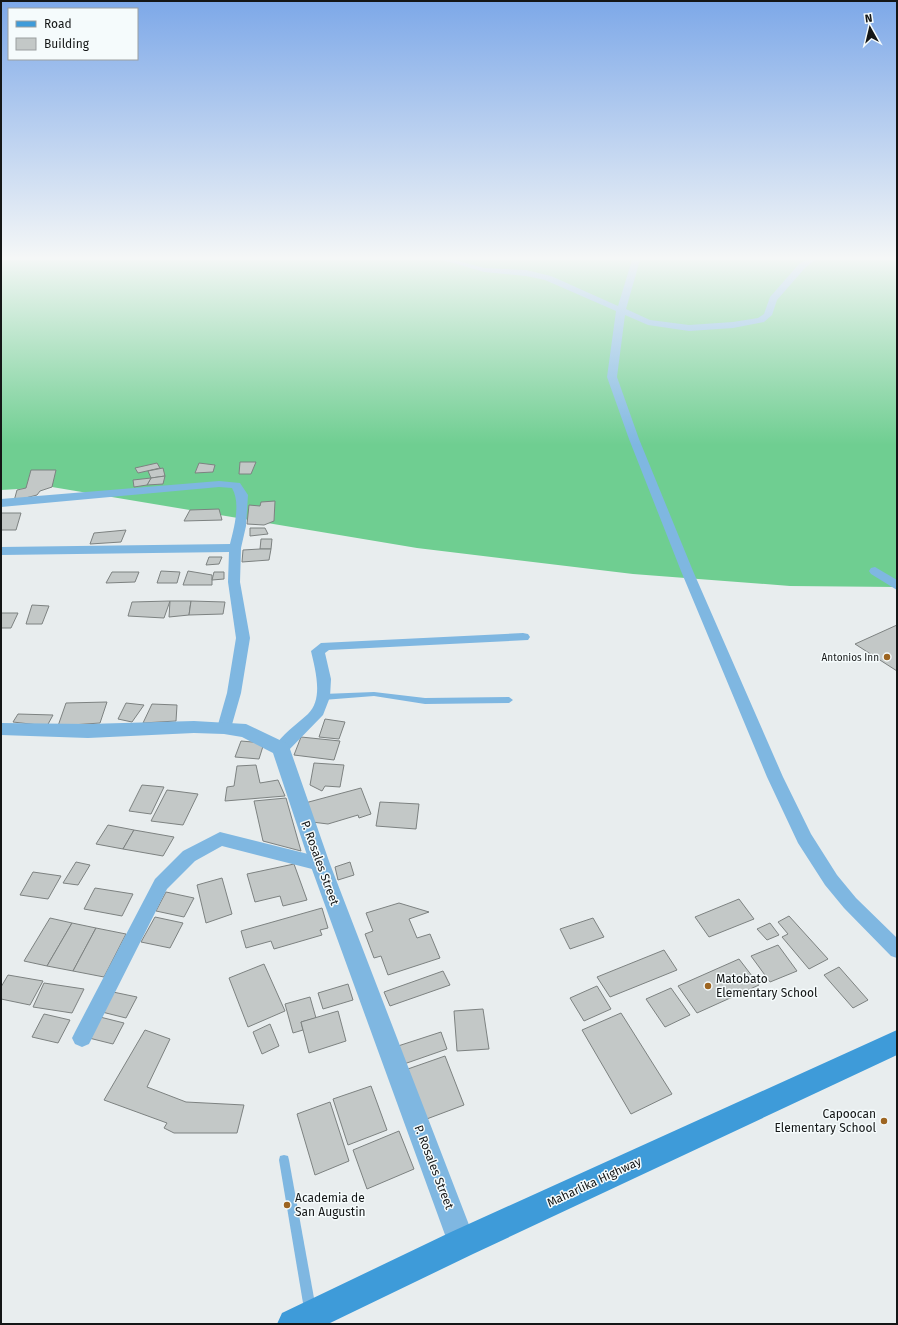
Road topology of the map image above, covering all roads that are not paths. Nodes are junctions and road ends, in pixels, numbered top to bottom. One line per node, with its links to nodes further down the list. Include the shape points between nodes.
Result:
1 (620, 322): 16 (street, via 612,377 616,392 674,540 775,777 804,838 831,880)
2 (648, 322): 3 (street, via 689,328)
3 (751, 322)
4 (1, 503): 5 (street, via 219,484 236,485 242,495 240,526)
5 (235, 548): 6 (street); 12 (street, via 234,582 242,638 235,687)
6 (1, 551)
7 (875, 571): 8 (street)
8 (897, 586)
9 (523, 637): 10 (street, via 326,646 318,651 324,679)
10 (323, 697): 11 (lane, via 374,694 426,701); 14 (street, via 316,715 297,730)
11 (509, 700)
12 (224, 728): 13 (street, via 88,731); 14 (street, via 246,731)
13 (1, 729)
14 (281, 749): 15 (street, P. Rosales Street)
15 (320, 864): 17 (street, via 220,839 189,856 161,884); 20 (street, P. Rosales Street)
16 (897, 950)
17 (82, 1038)
18 (897, 1042): 20 (main road, Maharlika Highway)
19 (284, 1160): 21 (lane)
20 (462, 1243): 21 (main road, Maharlika Highway)
21 (302, 1320)

